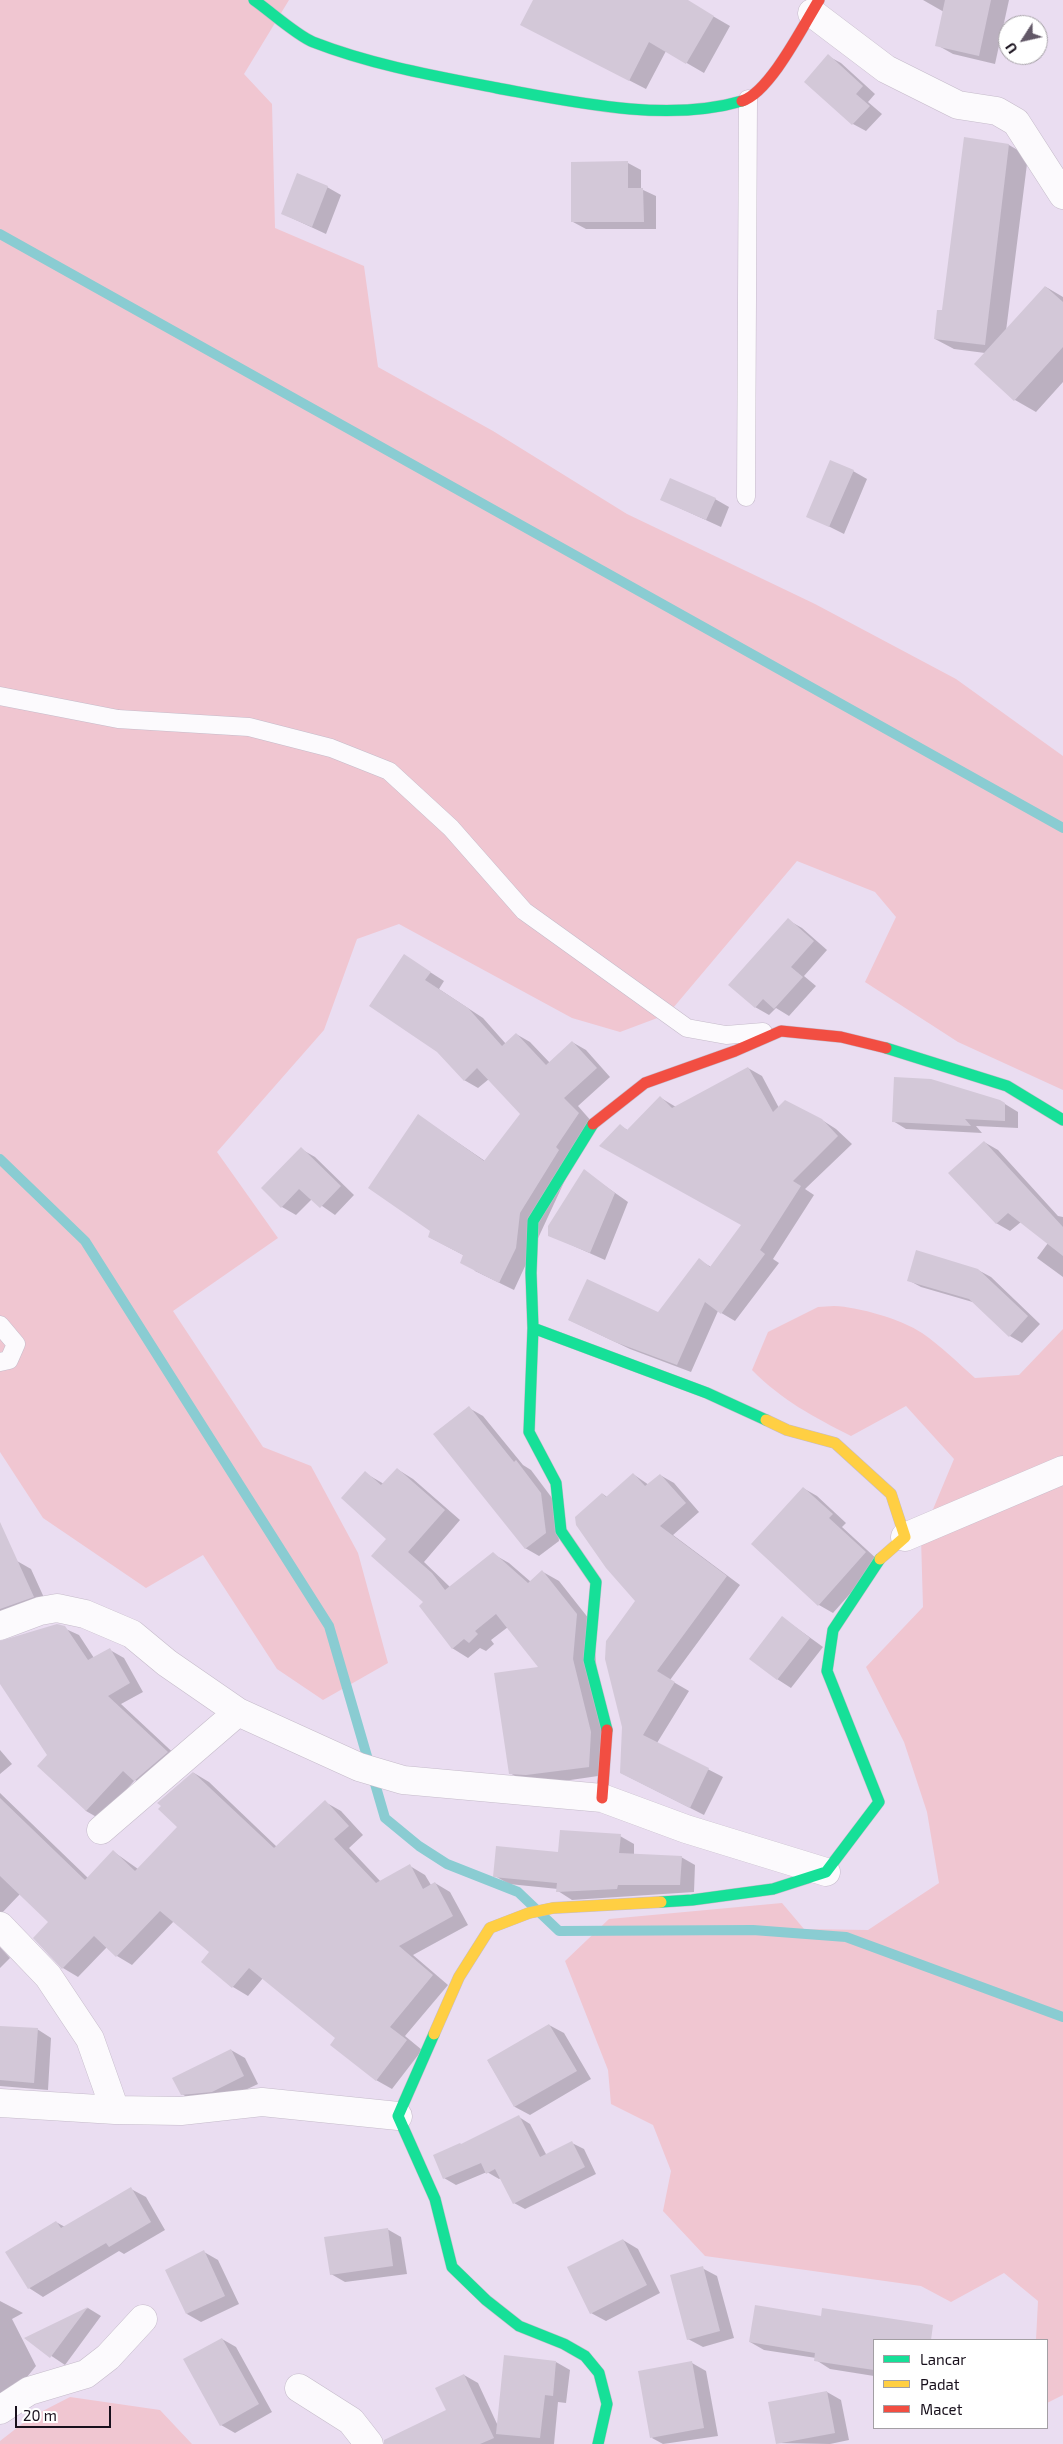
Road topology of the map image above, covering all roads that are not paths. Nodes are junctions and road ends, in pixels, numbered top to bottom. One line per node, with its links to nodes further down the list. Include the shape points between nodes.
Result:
1 (254, 0): 3 (street, via 311,41 408,71 536,95 631,108 721,107)
2 (815, 6): 3 (street, via 769,81); 4 (street, via 886,69 958,104 982,107 1016,122)
3 (748, 100): 5 (lane)
4 (1063, 195)
5 (746, 497)
6 (0, 696): 7 (lane, via 118,719 249,727 330,748 389,771 451,828 524,911 687,1028 726,1035)
7 (781, 1031): 8 (street, via 841,1037 1007,1086); 10 (street, via 645,1082 595,1122 533,1221)
8 (1063, 1120)
9 (0, 1325): 11 (lane, via 16,1344 9,1360)
10 (534, 1328): 13 (street, via 707,1393 787,1430 835,1443 891,1494); 16 (street, via 529,1432 556,1483 561,1531 596,1582 589,1660 607,1731)
11 (0, 1362)
12 (1063, 1470): 13 (street)
13 (905, 1537): 18 (street, via 883,1554 833,1630 827,1671 879,1802)
14 (0, 1626): 15 (street, via 57,1608 84,1614 132,1634 167,1664)
15 (238, 1712): 16 (street, via 359,1767 403,1780); 17 (street)
16 (602, 1798): 18 (street, via 686,1829)
17 (101, 1830)
18 (826, 1872): 22 (street, via 773,1889 692,1900 553,1908 490,1928 458,1977)
19 (0, 1926): 21 (street, via 48,1976 90,2038)
20 (0, 2103): 21 (street)
21 (115, 2110): 22 (street, via 181,2111 262,2102)
22 (398, 2116): 27 (street, via 435,2199 452,2267 519,2326 585,2356 599,2373 607,2404)
23 (143, 2319): 25 (street, via 108,2357 86,2374 29,2391)
24 (299, 2388): 26 (street, via 351,2421)
25 (0, 2410)
26 (369, 2444)
27 (598, 2444)

